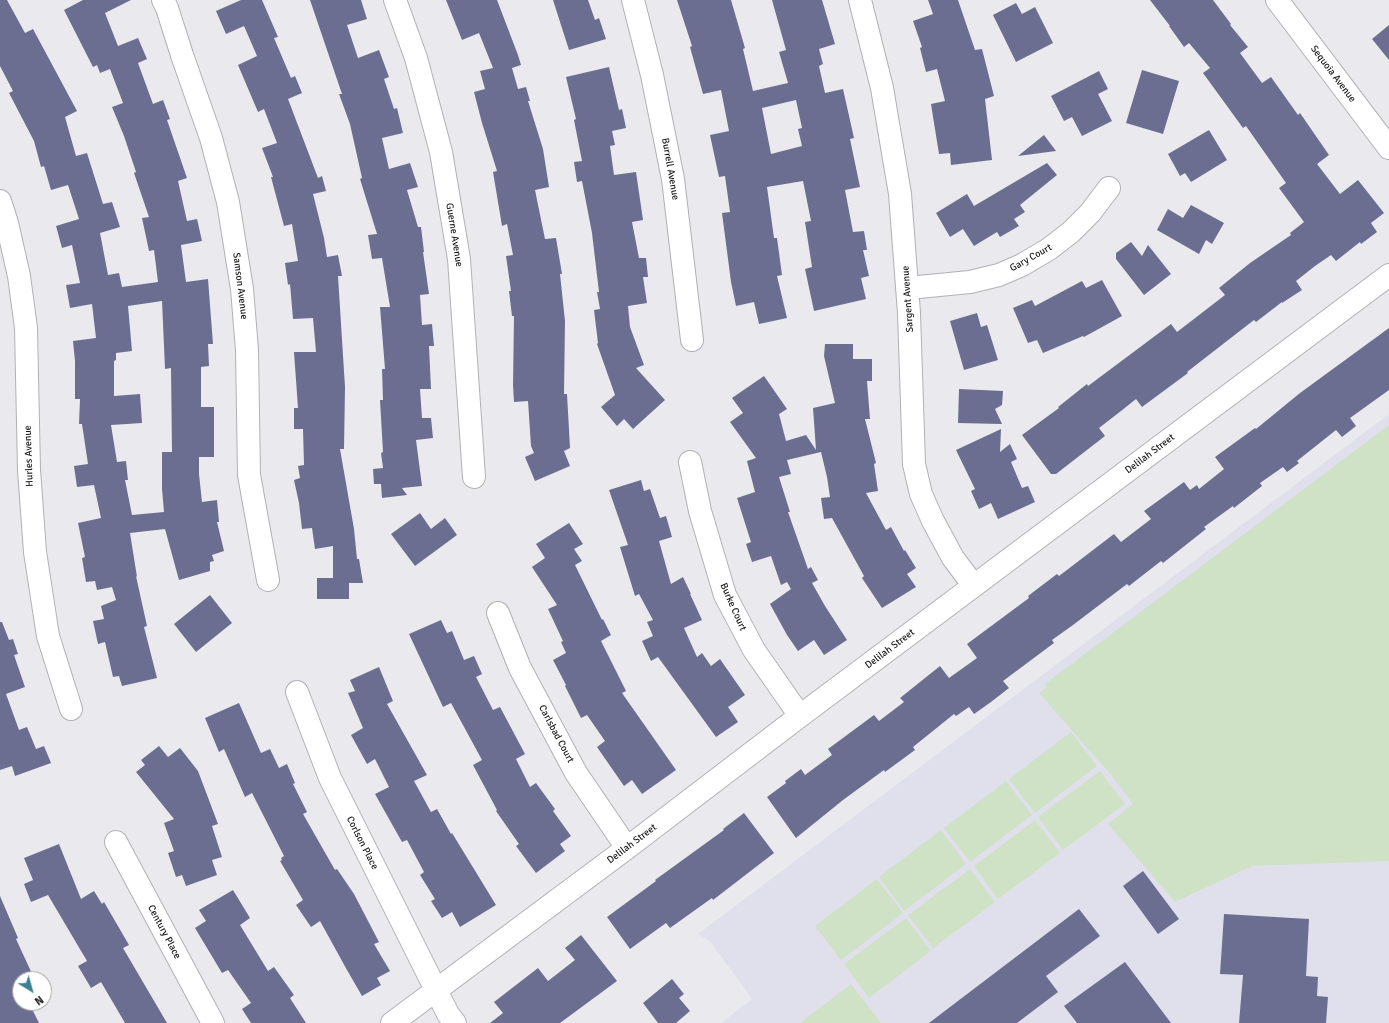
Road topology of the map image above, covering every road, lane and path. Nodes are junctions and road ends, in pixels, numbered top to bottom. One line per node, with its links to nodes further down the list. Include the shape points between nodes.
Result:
1 (163, 0): 14 (street, Samson Avenue, via 168,8 211,138 228,202 242,289 247,350 248,475)
2 (395, 0): 13 (street, Guerne Avenue, via 416,58 441,152 459,259)
3 (633, 0): 11 (street, Burrell Avenue, via 652,75 673,179)
4 (860, 0): 10 (street, Sargent Avenue, via 882,88 900,194)
5 (1277, 0): 6 (street, Sequoia Avenue)
6 (1389, 148)
7 (1108, 188): 10 (street, Gary Court, via 1090,213 1071,232 1022,265 999,275 970,282)
8 (0, 200): 18 (street, Hurles Avenue, via 19,276 26,328 29,470 35,552 48,636)
9 (1389, 275): 15 (street, Delilah Street)
10 (908, 288): 15 (street, Sargent Avenue, via 914,464 921,494 933,521 953,558)
11 (692, 340)
12 (690, 462): 19 (street, Burke Court, via 700,511 725,594 754,650)
13 (474, 477)
14 (268, 580)
15 (974, 586): 19 (street, Delilah Street)
16 (498, 613): 21 (street, Carlsbad Court, via 520,668 576,773)
17 (297, 692): 22 (street, Corlson Place, via 330,778)
18 (71, 709)
19 (800, 716): 21 (street, Delilah Street)
20 (116, 842): 23 (street, Century Place)
21 (627, 848): 22 (street, Delilah Street)
22 (436, 990): 24 (street, Delilah Street); 25 (street, Corlson Place)
23 (213, 1023)
24 (392, 1023)
25 (455, 1023)

